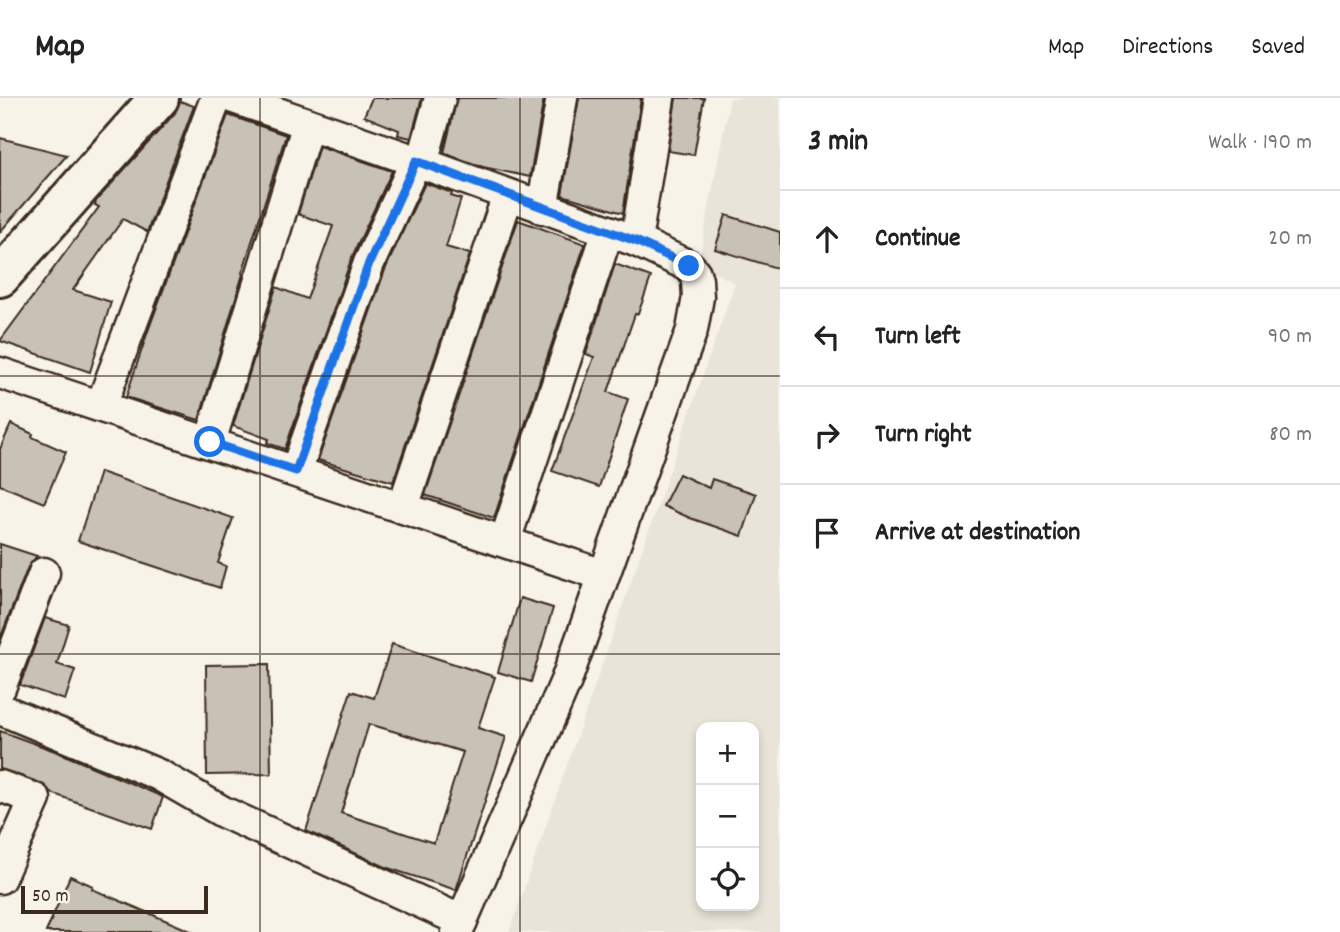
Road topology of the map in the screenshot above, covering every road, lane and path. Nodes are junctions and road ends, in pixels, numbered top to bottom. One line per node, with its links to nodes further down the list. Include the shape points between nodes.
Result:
1 (159, 98): 13 (street)
2 (215, 98): 15 (street)
3 (234, 98): 7 (street)
4 (440, 98): 8 (street)
5 (562, 98): 10 (street)
6 (659, 98): 12 (street)
7 (308, 124): 8 (street); 16 (street)
8 (419, 162): 9 (street); 17 (street, via 369,263)
9 (508, 195): 10 (street); 18 (street)
10 (542, 208): 11 (street)
11 (608, 231): 12 (street); 19 (street)
12 (636, 241): 21 (street, via 689,266 698,279 698,298 692,330)
13 (0, 277)
14 (0, 373): 15 (street)
15 (101, 406): 16 (street)
16 (210, 442): 17 (street)
17 (296, 471): 18 (street)
18 (403, 507): 19 (street)
19 (505, 541): 21 (street)
20 (44, 573): 22 (street)
21 (603, 575): 26 (street, via 566,681)
22 (0, 688)
23 (0, 709): 26 (street, via 159,775 223,812)
24 (0, 786): 25 (street, via 35,799)
25 (0, 878)
26 (460, 927)

